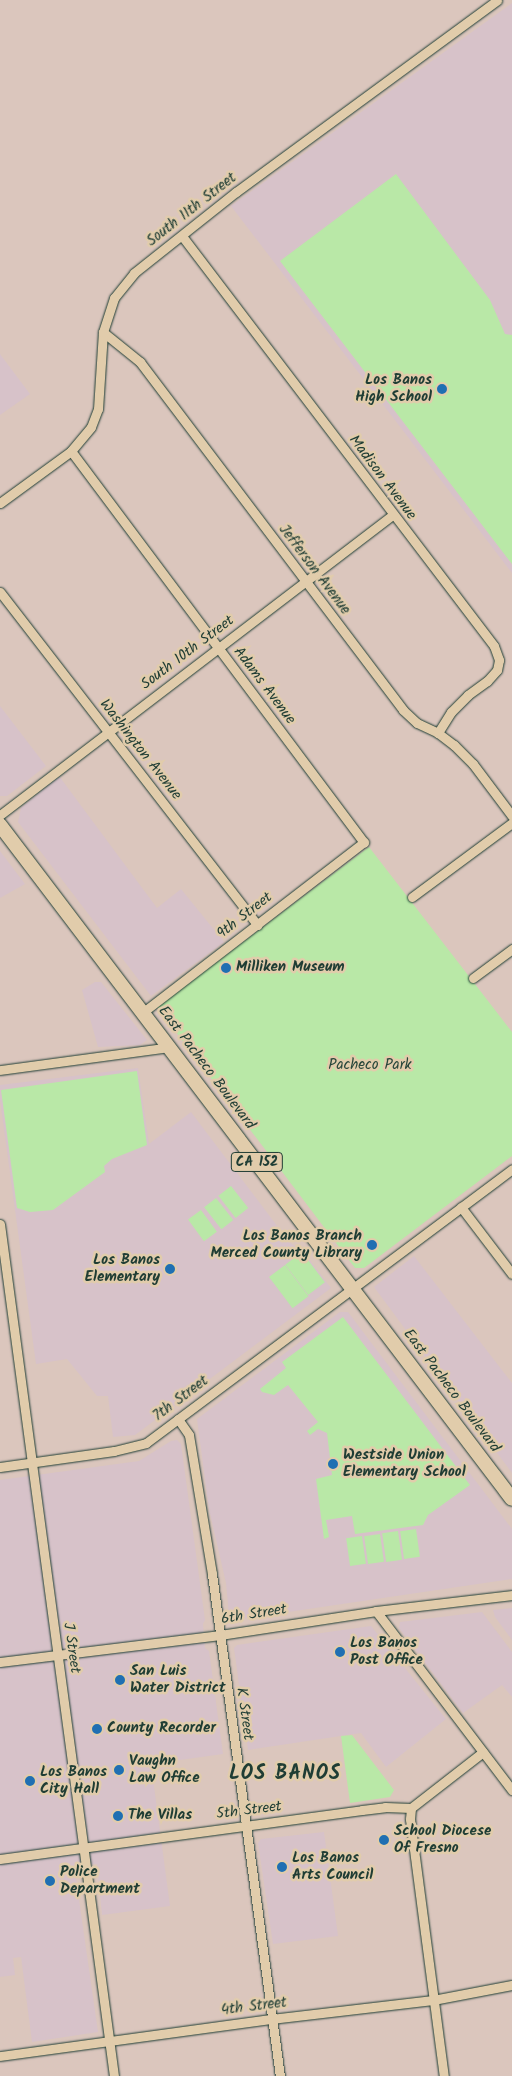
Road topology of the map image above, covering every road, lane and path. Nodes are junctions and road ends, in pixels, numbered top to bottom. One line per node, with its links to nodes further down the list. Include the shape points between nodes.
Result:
1 (496, 0): 2 (street, South 11th Street, via 236,192)
2 (182, 236): 3 (street, South 11th Street, via 122,285 114,298); 6 (street, Madison Avenue)
3 (103, 332): 4 (street, South 11th Street, via 98,409 91,426); 7 (street, Jefferson Avenue, via 140,362)
4 (70, 451): 5 (street, South 11th Street); 9 (street, Adams Avenue)
5 (0, 503)
6 (393, 515): 7 (street, South 10th Street); 11 (street, Madison Avenue, via 494,646 499,660 497,670 462,700)
7 (305, 582): 9 (street, South 10th Street); 11 (street, Jefferson Avenue, via 403,710 416,723)
8 (0, 592): 10 (street, Washington Avenue)
9 (218, 648): 10 (street, South 10th Street); 16 (street, Adams Avenue)
10 (108, 731): 12 (street, South 10th Street); 18 (street, Washington Avenue)
11 (438, 732): 13 (street, Jefferson Avenue, via 473,764)
12 (0, 815)
13 (512, 816)
14 (512, 823): 17 (street)
15 (0, 825): 21 (highway, East Pacheco Boulevard / CA 152)
16 (364, 842): 18 (street, 9th Street)
17 (412, 897)
18 (257, 925): 21 (street, 9th Street)
19 (512, 949): 20 (street)
20 (473, 978)
21 (143, 1012): 22 (highway, East Pacheco Boulevard / CA 152)
22 (170, 1047): 23 (street); 29 (highway, East Pacheco Boulevard / CA 152)
23 (0, 1070)
24 (512, 1169): 25 (street, 7th Street)
25 (461, 1207): 28 (street); 29 (street, 7th Street)
26 (0, 1224): 27 (street, J Street)
27 (3, 1267): 31 (street, J Street)
28 (512, 1274)
29 (352, 1287): 30 (street, 7th Street); 33 (highway, East Pacheco Boulevard / CA 152)
30 (178, 1419): 31 (street, 7th Street, via 139,1446); 36 (street, K Street, via 189,1435)
31 (32, 1463): 32 (street, 7th Street); 37 (street, J Street)
32 (0, 1467)
33 (512, 1499)
34 (512, 1595): 35 (street, 6th Street)
35 (376, 1611): 36 (street, 6th Street); 39 (street)
36 (220, 1635): 37 (street, 6th Street); 42 (street, K Street)
37 (58, 1654): 38 (street, 6th Street); 43 (street, J Street)
38 (0, 1662)
39 (483, 1752): 40 (street); 41 (street)
40 (512, 1790)
41 (411, 1808): 42 (street, 5th Street, via 386,1807); 46 (street)
42 (245, 1825): 43 (street, 5th Street); 47 (street, K Street)
43 (84, 1847): 44 (street, 5th Street); 48 (street, J Street)
44 (0, 1858)
45 (512, 1985): 46 (street, 4th Street)
46 (434, 2000): 47 (street, 4th Street); 52 (street)
47 (271, 2019): 48 (street, 4th Street); 51 (street, K Street)
48 (109, 2041): 49 (street, 4th Street); 50 (street, J Street)
49 (0, 2056)
50 (114, 2076)
51 (280, 2076)
52 (444, 2076)

